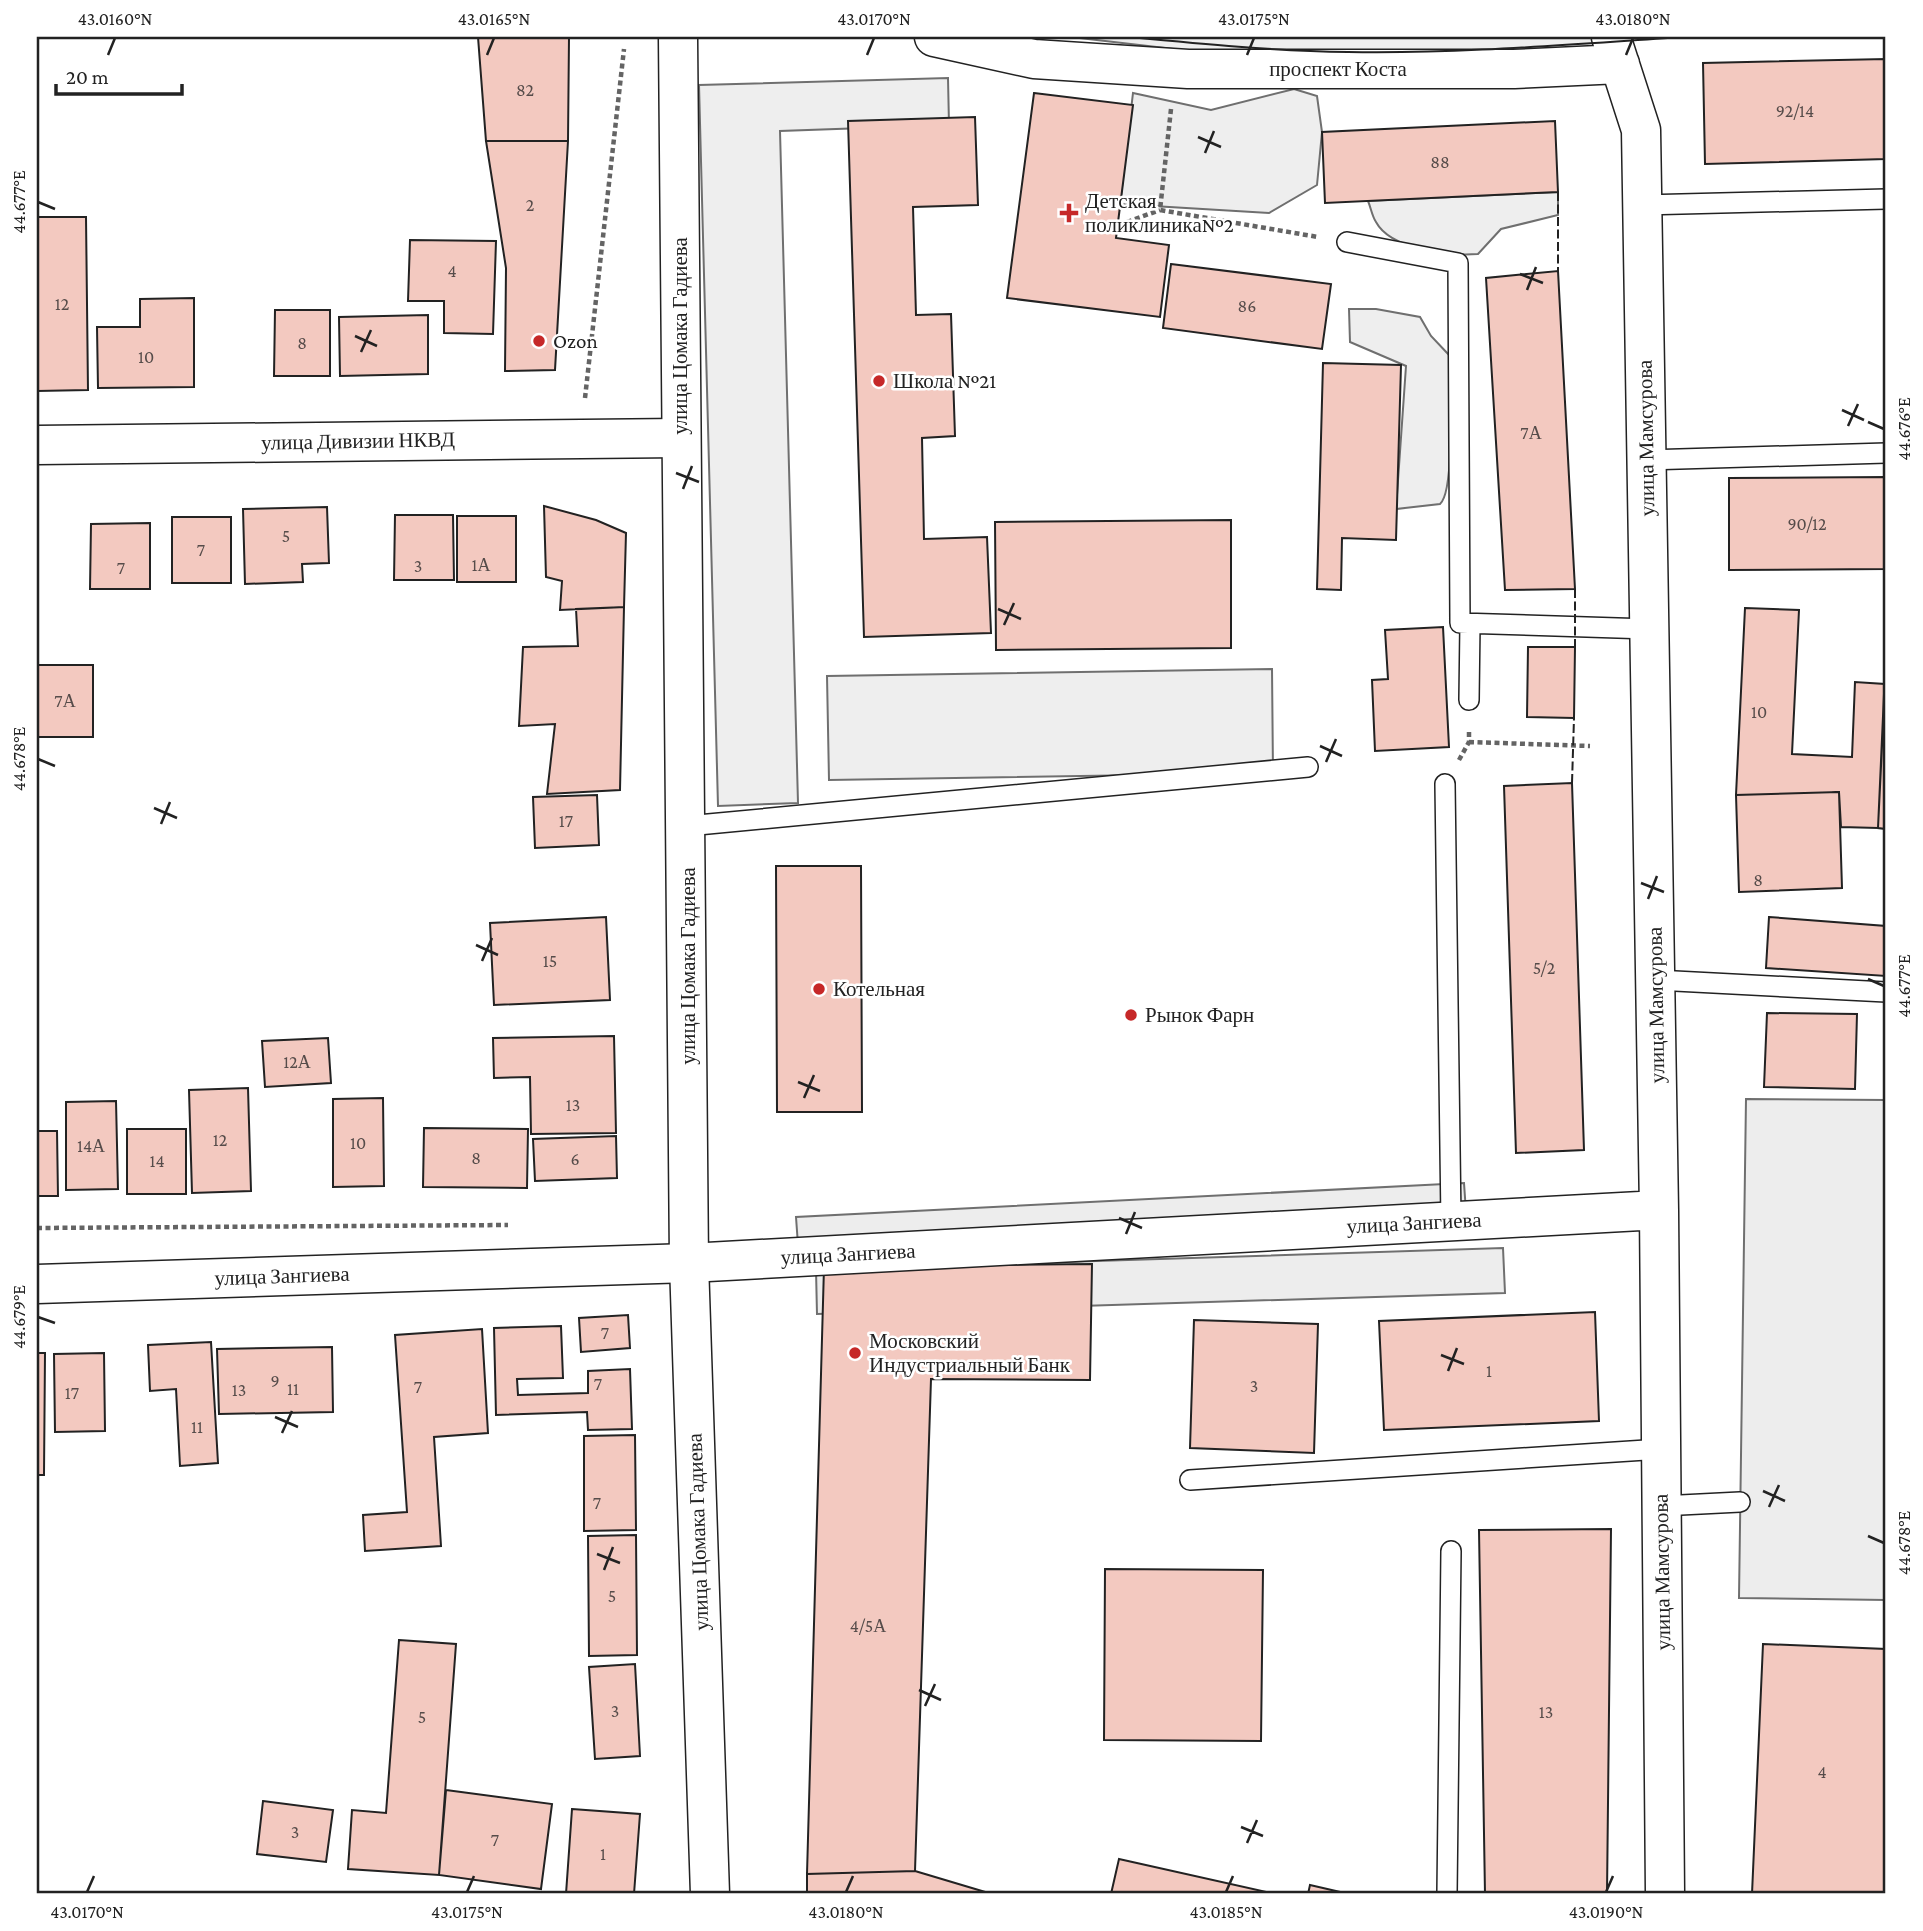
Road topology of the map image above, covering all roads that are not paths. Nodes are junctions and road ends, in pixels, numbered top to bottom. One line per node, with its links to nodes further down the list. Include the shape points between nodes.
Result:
1 (678, 37): 7 (street, улица Цомака Гадиева)
2 (934, 37): 3 (street, проспект Коста, via 1034,59 1188,69 1514,69)
3 (1615, 50): 5 (street, улица Мамсурова, via 1641,130)
4 (1886, 199): 5 (lane)
5 (1642, 205): 10 (street, улица Мамсурова)
6 (1347, 242): 11 (lane, via 1458,263 1460,623)
7 (680, 438): 8 (street, улица Дивизии НКВД); 16 (street, улица Цомака Гадиева)
8 (37, 445)
9 (1886, 453): 10 (lane)
10 (1646, 460): 12 (street, улица Мамсурова)
11 (1470, 624): 12 (lane); 13 (lane)
12 (1649, 629): 17 (street, улица Мамсурова)
13 (1469, 700)
14 (1308, 767): 16 (lane)
15 (1445, 784): 20 (lane)
16 (687, 826): 21 (street, улица Цомака Гадиева)
17 (1656, 980): 18 (lane); 19 (street, улица Мамсурова)
18 (1886, 992)
19 (1659, 1210): 20 (street, улица Зангиева); 23 (street, улица Мамсурова)
20 (1451, 1221): 21 (street, улица Зангиева)
21 (689, 1263): 22 (street, улица Зангиева); 28 (street, улица Цомака Гадиева)
22 (37, 1284)
23 (1661, 1449): 24 (lane); 26 (street, улица Мамсурова)
24 (1190, 1480)
25 (1740, 1502): 26 (lane)
26 (1661, 1506): 30 (street, улица Мамсурова)
27 (1451, 1551): 29 (lane)
28 (710, 1894)
29 (1447, 1894)
30 (1665, 1894)

